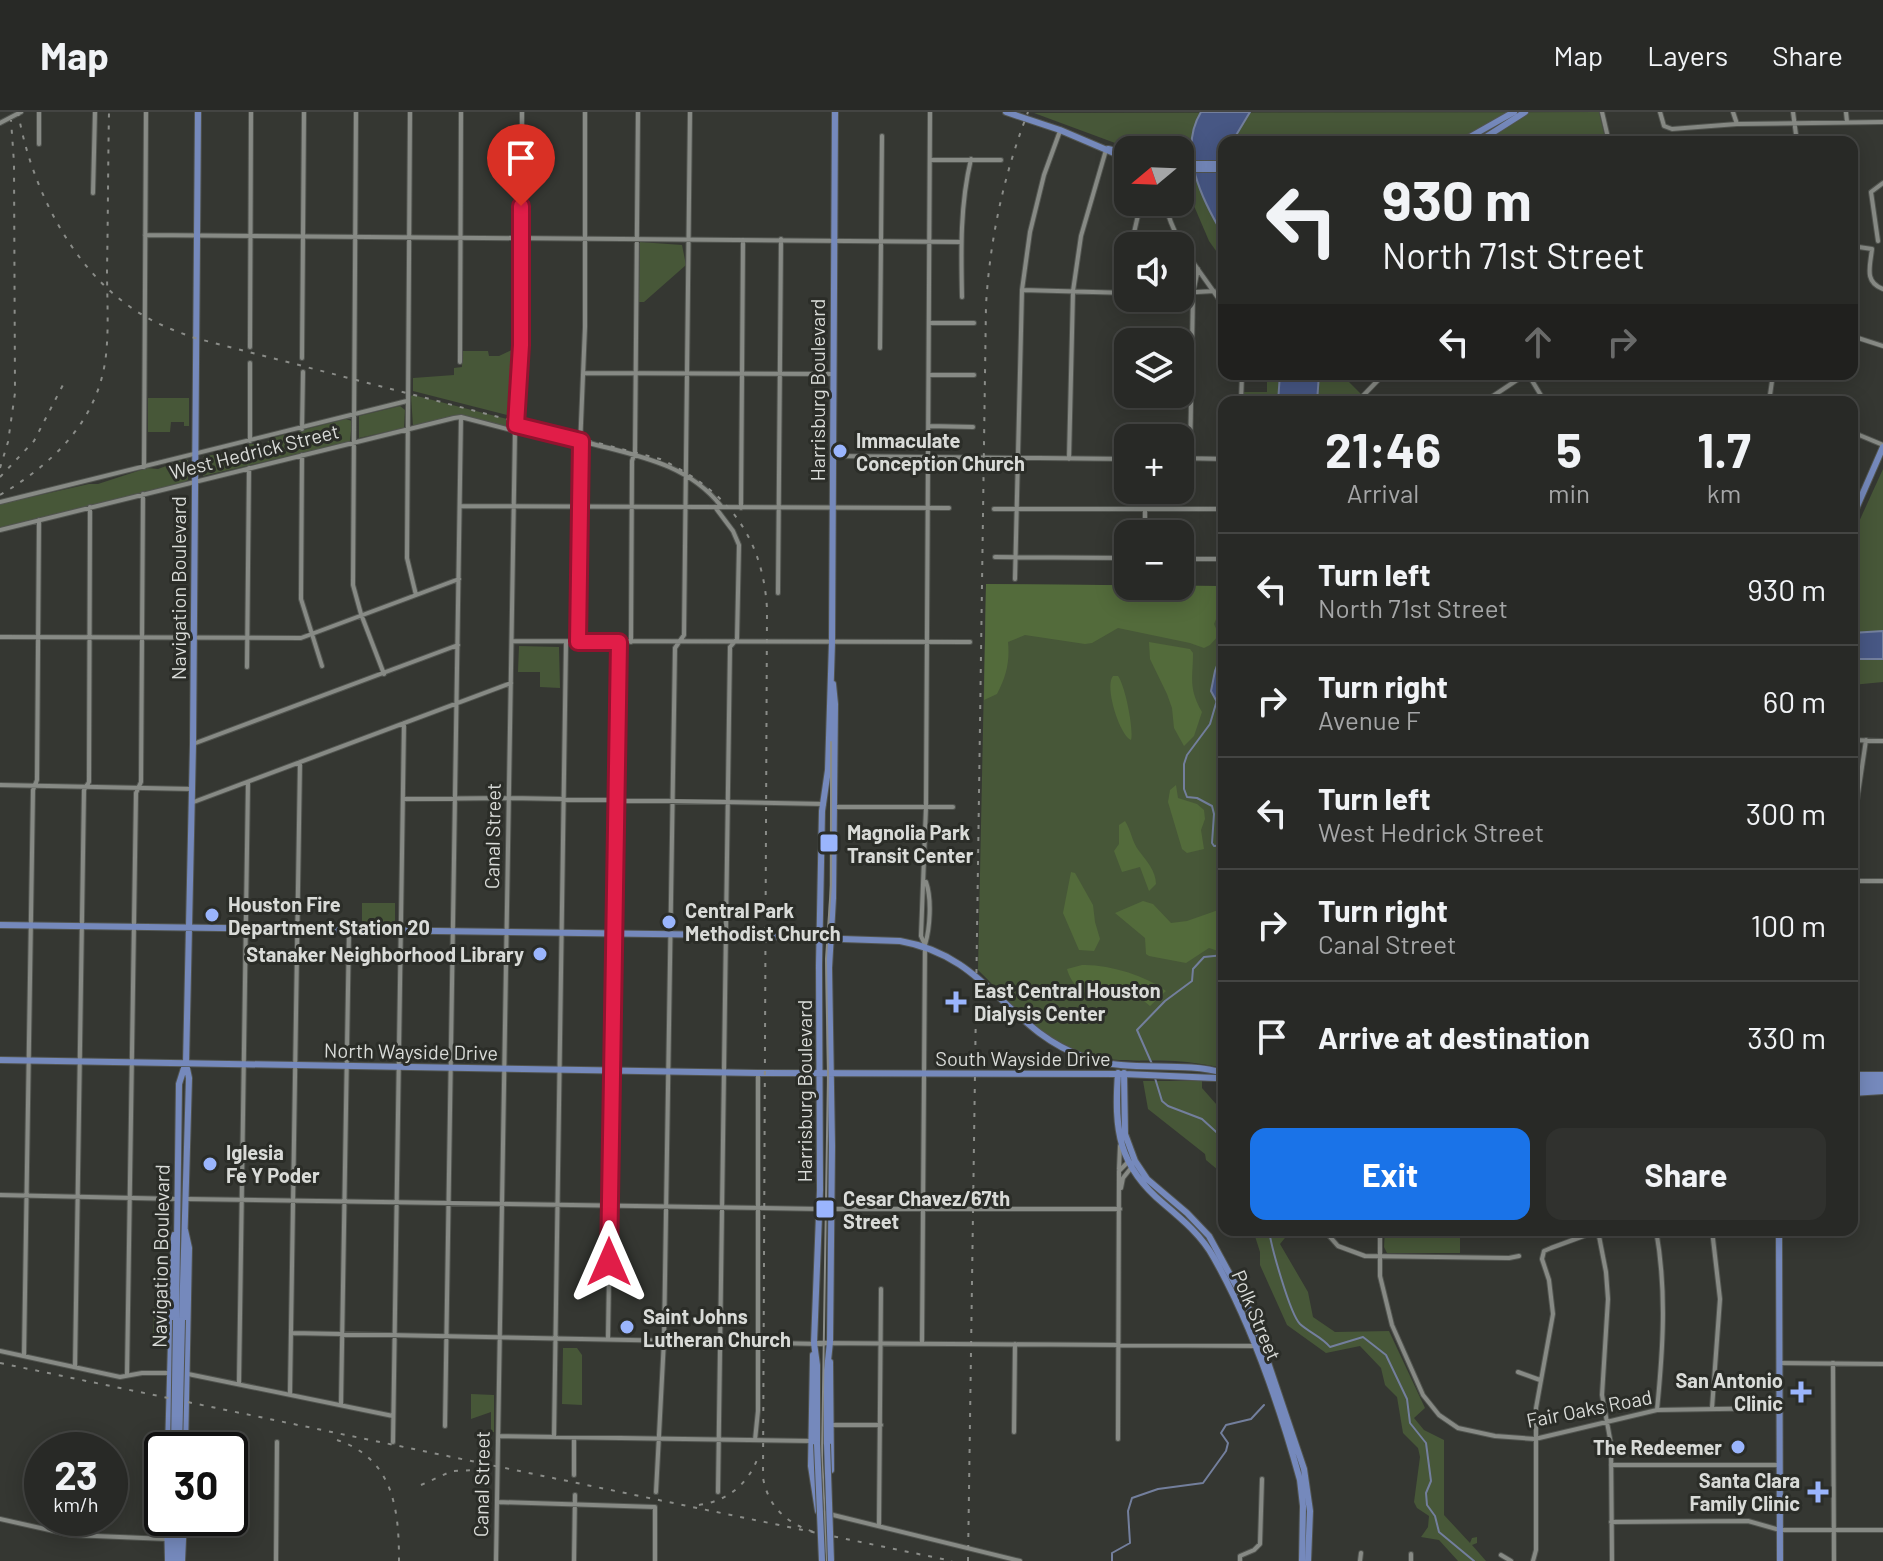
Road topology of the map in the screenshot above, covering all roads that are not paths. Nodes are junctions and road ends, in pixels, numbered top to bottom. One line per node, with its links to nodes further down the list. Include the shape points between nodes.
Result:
1 (21, 112): 26 (street)
2 (39, 112): 35 (street)
3 (95, 112): 44 (street)
4 (146, 112): 46 (street)
5 (198, 112): 47 (main road, Navigation Boulevard)
6 (251, 112): 48 (street)
7 (304, 112): 49 (street)
8 (356, 112): 50 (street)
9 (410, 112): 52 (street)
10 (461, 112): 51 (street)
11 (522, 112): 53 (street, Canal Street)
12 (585, 112): 54 (street)
13 (638, 112): 55 (street)
14 (690, 112): 61 (street)
15 (835, 112): 57 (main road, Harrisburg Boulevard)
16 (930, 112): 39 (street)
17 (1006, 112): 29 (main road)
18 (1602, 112): 33 (street)
19 (1660, 112): 28 (street, via 1668,127)
20 (1733, 112): 28 (street)
21 (1793, 112): 27 (street)
22 (1846, 112): 24 (street)
23 (1519, 113): 31 (main road); 32 (main road)
24 (1847, 122): 25 (street); 27 (street)
25 (1883, 122)
26 (0, 123)
27 (1796, 123): 28 (street); 34 (street)
28 (1737, 124)
29 (1060, 130): 36 (main road); 69 (street, via 1030,232)
30 (882, 136): 59 (street)
31 (1473, 136)
32 (1486, 136)
33 (1608, 136)
34 (1797, 136)
35 (39, 144)
36 (1107, 149): 37 (main road); 70 (street, via 1081,236)
37 (1114, 152)
38 (971, 159): 39 (street); 40 (street); 63 (street)
39 (930, 160): 62 (street)
40 (1001, 160)
41 (1218, 166): 42 (main road)
42 (1194, 167)
43 (1883, 183): 60 (street, via 1871,192)
44 (93, 193)
45 (1169, 216): 66 (street)
46 (145, 235): 47 (street); 123 (street)
47 (196, 236): 48 (street); 113 (main road, Navigation Boulevard)
48 (250, 236): 49 (street); 81 (street)
49 (303, 236): 50 (street); 83 (street)
50 (356, 237): 52 (street); 100 (street)
51 (461, 237): 52 (street); 53 (street); 84 (street)
52 (409, 238): 99 (street)
53 (521, 238): 54 (street); 105 (street, Canal Street)
54 (584, 239): 55 (street); 87 (street)
55 (637, 239): 61 (street); 88 (street)
56 (781, 239): 57 (street); 58 (street); 91 (street)
57 (835, 239): 59 (street); 92 (main road, Harrisburg Boulevard)
58 (743, 240): 61 (street); 90 (street)
59 (881, 240): 62 (street); 82 (street)
60 (1881, 240): 65 (street)
61 (689, 241): 89 (street)
62 (928, 241): 63 (street); 77 (street)
63 (961, 242): 74 (street)
64 (1858, 247): 65 (street)
65 (1872, 249): 68 (street, via 1869,279)
66 (1198, 269): 67 (street); 71 (street)
67 (1194, 288)
68 (1883, 289)
69 (1022, 290): 70 (street); 119 (street)
70 (1073, 291): 72 (street); 120 (street)
71 (1214, 291): 73 (street); 75 (street)
72 (1114, 293)
73 (1194, 293)
74 (962, 297)
75 (1218, 297)
76 (1193, 312): 102 (street)
77 (929, 323): 78 (street); 93 (street)
78 (974, 323)
79 (1858, 338): 80 (street)
80 (1883, 346)
81 (250, 347)
82 (880, 348)
83 (302, 358)
84 (460, 362)
85 (250, 363): 109 (street)
86 (303, 372): 106 (street)
87 (584, 373): 88 (street); 110 (street)
88 (637, 373): 89 (street); 115 (street)
89 (689, 373): 90 (street); 125 (street)
90 (742, 373): 91 (street); 138 (street)
91 (780, 373): 92 (street); 139 (street)
92 (833, 374): 116 (main road, Harrisburg Boulevard)
93 (929, 375): 94 (street); 103 (street)
94 (974, 375)
95 (1378, 380): 97 (street)
96 (1518, 380): 98 (street)
97 (1363, 396)
98 (1493, 396)
99 (407, 401): 100 (street); 107 (street)
100 (355, 414): 106 (street); 111 (street)
101 (461, 417): 105 (street, West Hedrick Street); 107 (street, West Hedrick Street); 130 (street)
102 (1191, 424)
103 (929, 426): 104 (street); 117 (street)
104 (973, 427)
105 (515, 428): 110 (street, West Hedrick Street); 131 (street, Canal Street)
106 (302, 429): 109 (street)
107 (408, 430): 111 (street, West Hedrick Street); 158 (street, via 407,558)
108 (1858, 435): 112 (street)
109 (250, 441): 113 (street)
110 (581, 441): 115 (street, West Hedrick Street); 132 (street)
111 (354, 443): 114 (street, West Hedrick Street); 159 (street, via 353,585)
112 (1883, 446): 129 (main road)
113 (195, 455): 123 (street); 126 (main road, Navigation Boulevard)
114 (302, 455): 124 (street, West Hedrick Street); 160 (street, via 301,599)
115 (634, 455): 125 (street, West Hedrick Street); 134 (street)
116 (833, 456): 117 (street); 140 (main road, Harrisburg Boulevard)
117 (929, 457): 119 (street); 142 (street)
118 (1194, 458): 122 (street)
119 (1018, 459): 120 (street); 145 (street)
120 (1069, 459): 121 (street)
121 (1114, 459)
122 (1218, 459)
123 (144, 467): 128 (street)
124 (249, 468): 126 (street, West Hedrick Street); 166 (street)
125 (686, 475): 135 (street); 137 (street, West Hedrick Street)
126 (195, 481): 127 (street, West Hedrick Street); 164 (main road, Navigation Boulevard)
127 (143, 494): 133 (street, West Hedrick Street); 165 (street)
128 (0, 502)
129 (1858, 504)
130 (460, 506): 131 (street); 155 (street)
131 (515, 506): 132 (street); 167 (street, Canal Street)
132 (579, 506): 134 (street); 170 (street)
133 (90, 507): 147 (street, West Hedrick Street); 163 (street)
134 (632, 507): 135 (street); 172 (street)
135 (685, 507): 136 (street); 173 (street, via 684,635)
136 (715, 507): 137 (street); 174 (street, via 739,545)
137 (722, 508): 138 (street)
138 (741, 508): 139 (street)
139 (779, 508): 140 (street); 157 (street)
140 (832, 508): 142 (street); 175 (main road, Harrisburg Boulevard)
141 (949, 508): 142 (street)
142 (927, 509): 168 (street)
143 (994, 509): 145 (street)
144 (1218, 509): 146 (street)
145 (1015, 510): 146 (street); 151 (street)
146 (1145, 510): 148 (street)
147 (39, 520): 149 (street, West Hedrick Street); 162 (street)
148 (1145, 520)
149 (0, 530)
150 (995, 557): 151 (street)
151 (1015, 557): 152 (street); 156 (street)
152 (1114, 558)
153 (1194, 559): 154 (street)
154 (1218, 559)
155 (459, 579): 158 (street); 177 (street)
156 (1015, 579)
157 (778, 593)
158 (416, 595): 159 (street)
159 (361, 614): 160 (street); 181 (street)
160 (312, 634): 166 (street); 178 (street)
161 (0, 637): 162 (street)
162 (39, 637): 163 (street); 192 (street)
163 (90, 637): 165 (street); 193 (street)
164 (194, 637): 165 (street); 166 (street); 188 (main road, Navigation Boulevard)
165 (142, 638): 194 (street)
166 (247, 638): 179 (street)
167 (512, 641): 169 (street); 182 (street, Canal Street)
168 (927, 641): 175 (street); 176 (street); 207 (street)
169 (566, 642): 170 (street); 200 (street)
170 (578, 642): 171 (street)
171 (619, 642): 172 (street); 201 (street)
172 (631, 642): 173 (street)
173 (679, 642): 174 (street); 202 (street)
174 (735, 642): 175 (street); 203 (street, via 730,647)
175 (832, 642): 180 (main road, Harrisburg Boulevard)
176 (970, 642)
177 (458, 645): 181 (street); 183 (street)
178 (322, 666)
179 (247, 667)
180 (831, 668): 205 (main road, Harrisburg Boulevard); 206 (main road, Harrisburg Boulevard)
181 (384, 674): 188 (street)
182 (511, 683): 183 (street); 198 (street, Canal Street)
183 (457, 703): 184 (street); 197 (street)
184 (404, 723): 189 (street); 199 (street)
185 (1858, 740): 186 (street)
186 (1866, 740): 187 (street); 196 (street)
187 (1883, 741)
188 (193, 744): 195 (main road, Navigation Boulevard)
189 (300, 762): 190 (street); 217 (street)
190 (248, 782): 204 (street); 216 (street)
191 (0, 785): 192 (street)
192 (35, 786): 193 (street); 212 (street)
193 (86, 787): 194 (street); 213 (street)
194 (138, 788): 195 (street); 214 (street)
195 (192, 789): 204 (main road, Navigation Boulevard)
196 (1858, 794)
197 (454, 798): 198 (street); 199 (street); 220 (street)
198 (509, 798): 200 (street); 221 (street, Canal Street)
199 (403, 799): 219 (street)
200 (564, 799): 201 (street); 222 (street)
201 (616, 800): 202 (street); 223 (street)
202 (672, 800): 203 (street); 224 (street)
203 (727, 802): 205 (street); 225 (street)
204 (191, 803): 215 (main road, Navigation Boulevard)
205 (824, 804): 226 (main road, Harrisburg Boulevard)
206 (834, 807): 207 (street); 227 (main road, Harrisburg Boulevard)
207 (926, 807): 208 (street); 228 (street, via 921,936)
208 (953, 807)
209 (1858, 881): 210 (street)
210 (1883, 881)
211 (0, 925): 212 (main road)
212 (30, 925): 213 (main road); 230 (street)
213 (82, 926): 214 (main road); 231 (street)
214 (134, 926): 215 (main road); 232 (street)
215 (189, 927): 216 (main road); 233 (main road, Navigation Boulevard)
216 (246, 928): 217 (main road); 234 (street)
217 (298, 929): 218 (main road); 235 (street)
218 (349, 930): 219 (main road); 237 (street)
219 (402, 930): 220 (main road); 238 (street)
220 (453, 931): 221 (main road); 239 (street)
221 (507, 932): 222 (main road); 240 (street, Canal Street)
222 (561, 933): 223 (main road); 241 (street)
223 (615, 934): 224 (main road); 242 (street)
224 (670, 934): 225 (main road); 243 (street)
225 (725, 935): 226 (main road); 244 (street)
226 (820, 938): 227 (main road); 246 (main road, Harrisburg Boulevard)
227 (830, 939): 228 (main road); 247 (main road, Harrisburg Boulevard)
228 (925, 945): 236 (main road, South Wayside Drive, via 986,982 1041,1036 1085,1058); 249 (street)
229 (0, 1060): 230 (main road, North Wayside Drive)
230 (29, 1061): 231 (main road, North Wayside Drive); 261 (street)
231 (79, 1062): 232 (main road, North Wayside Drive); 262 (street)
232 (131, 1062): 233 (main road, North Wayside Drive); 263 (street)
233 (186, 1064): 234 (main road, North Wayside Drive); 264 (main road, Navigation Boulevard, via 179,1084); 265 (main road, Navigation Boulevard)
234 (244, 1065): 235 (main road, North Wayside Drive); 266 (street)
235 (295, 1065): 237 (main road, North Wayside Drive); 267 (street)
236 (1121, 1065): 248 (main road, South Wayside Drive, via 1186,1065); 250 (main road, Polk Street)
237 (347, 1066): 238 (main road, North Wayside Drive); 268 (street)
238 (399, 1067): 239 (main road, North Wayside Drive); 269 (street)
239 (451, 1068): 240 (main road, North Wayside Drive); 270 (street)
240 (504, 1069): 241 (main road, North Wayside Drive); 271 (street, Canal Street)
241 (559, 1069): 242 (main road, North Wayside Drive); 272 (street)
242 (612, 1070): 243 (main road, North Wayside Drive); 273 (street)
243 (668, 1071): 244 (main road, North Wayside Drive); 274 (street)
244 (724, 1072): 245 (main road, North Wayside Drive); 275 (street)
245 (758, 1073): 246 (main road, North Wayside Drive); 276 (street)
246 (821, 1073): 247 (main road, South Wayside Drive); 279 (main road, Harrisburg Boulevard)
247 (830, 1073): 249 (main road, South Wayside Drive); 277 (main road, Harrisburg Boulevard)
248 (1218, 1073)
249 (924, 1074): 250 (main road, South Wayside Drive); 278 (street)
250 (1121, 1074): 251 (main road, South Wayside Drive); 256 (main road, Polk Street, via 1116,1116); 257 (main road, Polk Street)
251 (1218, 1077)
252 (1858, 1079): 253 (main road)
253 (1883, 1083): 254 (main road); 255 (main road)
254 (1858, 1086)
255 (1858, 1091)
256 (1120, 1143): 257 (main road, Polk Street); 258 (street)
257 (1131, 1164): 258 (street); 259 (street); 310 (main road, Polk Street, via 1209,1236 1248,1307)
258 (1119, 1171): 259 (street)
259 (1121, 1190): 280 (street)
260 (0, 1195): 261 (street)
261 (25, 1196): 262 (street); 312 (street)
262 (77, 1196): 263 (street); 317 (street)
263 (129, 1198): 264 (street); 321 (street)
264 (177, 1199): 265 (street); 281 (main road, Navigation Boulevard)
265 (186, 1199): 266 (street); 282 (main road, Navigation Boulevard)
266 (242, 1200): 267 (street); 323 (street)
267 (293, 1201): 268 (street); 294 (street)
268 (345, 1201): 269 (street); 295 (street)
269 (397, 1202): 270 (street); 296 (street)
270 (449, 1202): 271 (street); 297 (street)
271 (503, 1204): 272 (street); 298 (street, Canal Street)
272 (558, 1204): 273 (street); 299 (street)
273 (610, 1206): 274 (street); 300 (street)
274 (666, 1206): 275 (street); 301 (street)
275 (721, 1207): 276 (street); 302 (street)
276 (758, 1208): 279 (street); 303 (street)
277 (831, 1208): 278 (street); 279 (street); 304 (main road, Harrisburg Boulevard)
278 (923, 1208): 280 (street); 306 (street)
279 (820, 1209): 307 (main road, Harrisburg Boulevard)
280 (1120, 1209): 309 (street)
281 (176, 1219): 293 (main road, Navigation Boulevard); 319 (main road)
282 (184, 1227): 293 (main road, Navigation Boulevard); 320 (main road, via 189,1241)
283 (1328, 1236): 290 (street, via 1346,1251)
284 (1380, 1236): 290 (street, Fair Oaks Road)
285 (1583, 1236): 322 (street, via 1542,1255 1553,1314)
286 (1600, 1236): 330 (street, via 1608,1287 1602,1387)
287 (1657, 1236): 328 (street, via 1665,1305)
288 (1713, 1236): 326 (street, via 1720,1299)
289 (1779, 1236): 314 (main road)
290 (1380, 1256): 291 (street); 344 (street, Fair Oaks Road, via 1388,1316 1431,1408 1458,1428)
291 (1519, 1256)
292 (881, 1289): 305 (street)
293 (179, 1320): 335 (main road, Navigation Boulevard, bridge)
294 (292, 1333): 295 (street); 324 (street)
295 (343, 1335): 296 (street); 325 (street)
296 (394, 1335): 297 (street); 329 (street)
297 (447, 1336): 298 (street); 333 (street)
298 (500, 1337): 299 (street); 338 (street, Canal Street)
299 (556, 1338): 300 (street); 339 (street)
300 (608, 1339): 301 (street)
301 (664, 1340): 302 (street); 341 (street)
302 (719, 1341): 303 (street); 342 (street)
303 (757, 1342): 307 (street); 345 (street)
304 (830, 1342): 305 (street); 307 (street); 313 (main road, Harrisburg Boulevard)
305 (882, 1342): 306 (street); 332 (street)
306 (922, 1342): 308 (street)
307 (814, 1343): 348 (main road, Harrisburg Boulevard)
308 (1015, 1344): 309 (street); 337 (street)
309 (1119, 1345): 310 (street); 343 (street)
310 (1259, 1345): 366 (main road, Polk Street, via 1297,1457)
311 (0, 1351): 312 (street)
312 (24, 1356): 317 (street)
313 (829, 1359): 331 (main road); 381 (main road, Harrisburg Boulevard, bridge)
314 (1779, 1363): 315 (street); 327 (main road)
315 (1833, 1363): 316 (street); 364 (street)
316 (1883, 1364)
317 (75, 1367): 321 (street)
318 (1518, 1372): 322 (street)
319 (169, 1373): 320 (street); 321 (street); 334 (main road)
320 (187, 1374): 323 (street); 336 (main road)
321 (127, 1375)
322 (1540, 1380): 344 (street)
323 (239, 1383): 324 (street)
324 (290, 1393): 325 (street)
325 (341, 1405): 329 (street)
326 (1712, 1408): 327 (street, Fair Oaks Road); 328 (street, Fair Oaks Road)
327 (1779, 1408): 350 (main road)
328 (1657, 1410): 330 (street, Fair Oaks Road)
329 (393, 1416): 347 (street)
330 (1607, 1420): 344 (street, Fair Oaks Road); 349 (street)
331 (831, 1425): 332 (street); 359 (main road)
332 (881, 1425): 362 (street)
333 (445, 1426)
334 (175, 1432)
335 (177, 1432)
336 (179, 1432)
337 (1014, 1432)
338 (499, 1436): 339 (street); 356 (street, Canal Street)
339 (554, 1437): 340 (street)
340 (574, 1437): 341 (street); 351 (street)
341 (660, 1439): 342 (street); 353 (street)
342 (718, 1439): 345 (street); 354 (street)
343 (1118, 1439)
344 (1535, 1439): 389 (street)
345 (755, 1440): 348 (street)
346 (277, 1442): 376 (street)
347 (393, 1442)
348 (814, 1442): 358 (main road); 380 (main road, Harrisburg Boulevard, bridge)
349 (1611, 1465): 350 (street); 361 (street)
350 (1779, 1465): 363 (main road)
351 (574, 1475)
352 (1262, 1479): 383 (street, via 1260,1544)
353 (656, 1492)
354 (718, 1492)
355 (575, 1495): 357 (street)
356 (497, 1502): 357 (street); 377 (street, Canal Street)
357 (574, 1503): 378 (street); 379 (street, via 655,1507)
358 (818, 1512): 359 (street); 380 (main road)
359 (828, 1512): 362 (street); 381 (main road)
360 (0, 1519): 370 (street, via 72,1535)
361 (1611, 1522): 363 (street, via 1748,1521); 390 (street)
362 (879, 1525): 382 (street)
363 (1780, 1530): 364 (street); 391 (main road)
364 (1835, 1530): 365 (street); 392 (street)
365 (1883, 1530)
366 (1306, 1535): 384 (main road, Polk Street); 385 (main road, Polk Street)
367 (168, 1536): 370 (main road)
368 (173, 1536): 374 (main road)
369 (178, 1536): 375 (main road)
370 (167, 1539): 374 (main road)
371 (1361, 1553): 386 (street)
372 (1411, 1554): 387 (street)
373 (1501, 1555): 388 (street)
374 (170, 1561)
375 (180, 1561)
376 (276, 1561)
377 (496, 1561)
378 (574, 1561)
379 (655, 1561)
380 (822, 1561)
381 (831, 1561)
382 (1020, 1561)
383 (1240, 1561)
384 (1302, 1561)
385 (1308, 1561)
386 (1360, 1561)
387 (1411, 1561)
388 (1511, 1561)
389 (1533, 1561)
390 (1612, 1561)
391 (1780, 1561)
392 (1834, 1561)

